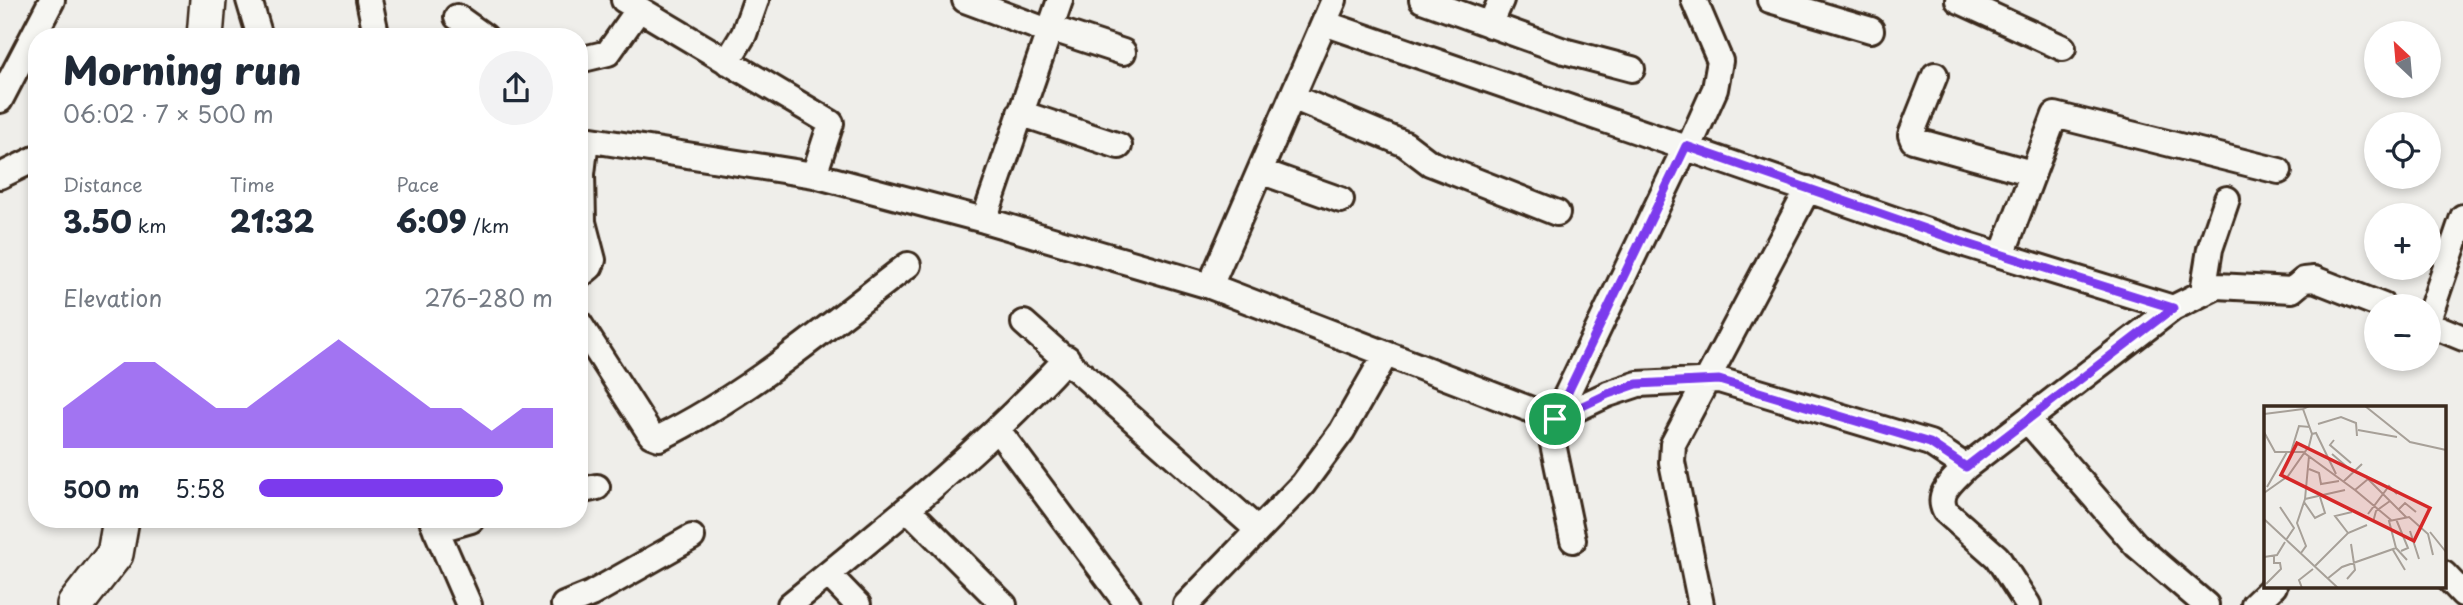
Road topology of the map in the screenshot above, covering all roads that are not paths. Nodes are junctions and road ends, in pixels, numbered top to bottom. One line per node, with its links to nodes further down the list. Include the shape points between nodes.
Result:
1 (52, 0): 19 (street)
2 (208, 0): 20 (main road)
3 (248, 0): 21 (street)
4 (369, 0): 22 (street)
5 (756, 0): 30 (street, via 744,34)
6 (965, 0): 24 (street)
7 (1060, 0): 24 (street)
8 (1334, 0): 17 (street)
9 (1422, 0): 18 (street)
10 (1501, 0): 18 (street)
11 (1694, 0): 38 (street, via 1720,61 1714,89)
12 (1769, 0): 15 (street)
13 (1958, 0): 27 (street)
14 (631, 4): 29 (street, via 608,54); 30 (street)
15 (1816, 7): 25 (street)
16 (457, 17): 23 (street)
17 (1324, 23): 33 (street); 38 (street)
18 (1490, 25): 31 (street)
19 (37, 28)
20 (206, 28)
21 (257, 28)
22 (375, 28)
23 (472, 28)
24 (1049, 30): 28 (street); 35 (street)
25 (1871, 30)
26 (28, 46): 34 (street)
27 (2063, 48)
28 (1123, 52)
29 (588, 58)
30 (727, 62): 43 (street, via 831,123)
31 (1632, 69)
32 (1935, 75): 42 (street, via 1913,140)
33 (1292, 97): 40 (street); 48 (street, via 1405,144 1430,163)
34 (0, 100)
35 (1020, 113): 37 (street); 50 (street)
36 (588, 139): 43 (street)
37 (1119, 146)
38 (1687, 147): 45 (street); 67 (street)
39 (28, 162): 44 (street)
40 (1260, 171): 47 (street); 55 (street)
41 (2279, 172): 42 (street, via 2055,115)
42 (2032, 173): 52 (street)
43 (814, 175): 50 (street)
44 (0, 176)
45 (1808, 189): 52 (street); 66 (street)
46 (2227, 199): 56 (street, via 2210,249)
47 (1341, 200)
48 (1557, 213)
49 (2463, 217): 57 (street)
50 (985, 220): 55 (street)
51 (588, 241): 54 (street, via 593,260)
52 (2003, 255): 59 (street)
53 (908, 265): 62 (street, via 782,360 688,424 659,438 652,435)
54 (588, 266)
55 (1210, 286): 64 (street)
56 (2203, 292): 58 (street, via 2217,286 2292,290 2304,279 2314,279); 59 (street)
57 (2437, 294)
58 (2364, 299)
59 (2173, 308): 68 (street)
60 (1024, 323): 65 (street)
61 (2441, 329): 63 (street)
62 (588, 337)
63 (2463, 338)
64 (1387, 354): 67 (street); 74 (street, via 1327,452)
65 (1067, 358): 69 (street); 74 (street)
66 (1706, 380): 67 (street, via 1637,384); 70 (street, via 1930,443); 89 (street, via 1673,444 1672,462)
67 (1555, 419): 76 (street, via 1552,439)
68 (2027, 420): 70 (street); 91 (street, via 2136,545)
69 (998, 429): 71 (street); 87 (street)
70 (1966, 467): 90 (street, via 1941,494 1945,511 1997,557)
71 (908, 509): 77 (street); 86 (street)
72 (120, 528): 81 (main road, via 115,554)
73 (435, 528): 82 (street)
74 (1258, 530): 88 (street)
75 (692, 537): 83 (street)
76 (1573, 540)
77 (828, 574): 84 (street); 85 (street)
78 (2446, 575): 80 (street)
79 (2272, 588): 92 (street)
80 (2463, 594)
81 (75, 605)
82 (469, 605)
83 (564, 605)
84 (790, 605)
85 (858, 605)
86 (1004, 605)
87 (1128, 605)
88 (1186, 605)
89 (1701, 605)
90 (2028, 605)
91 (2206, 605)
92 (2254, 605)

